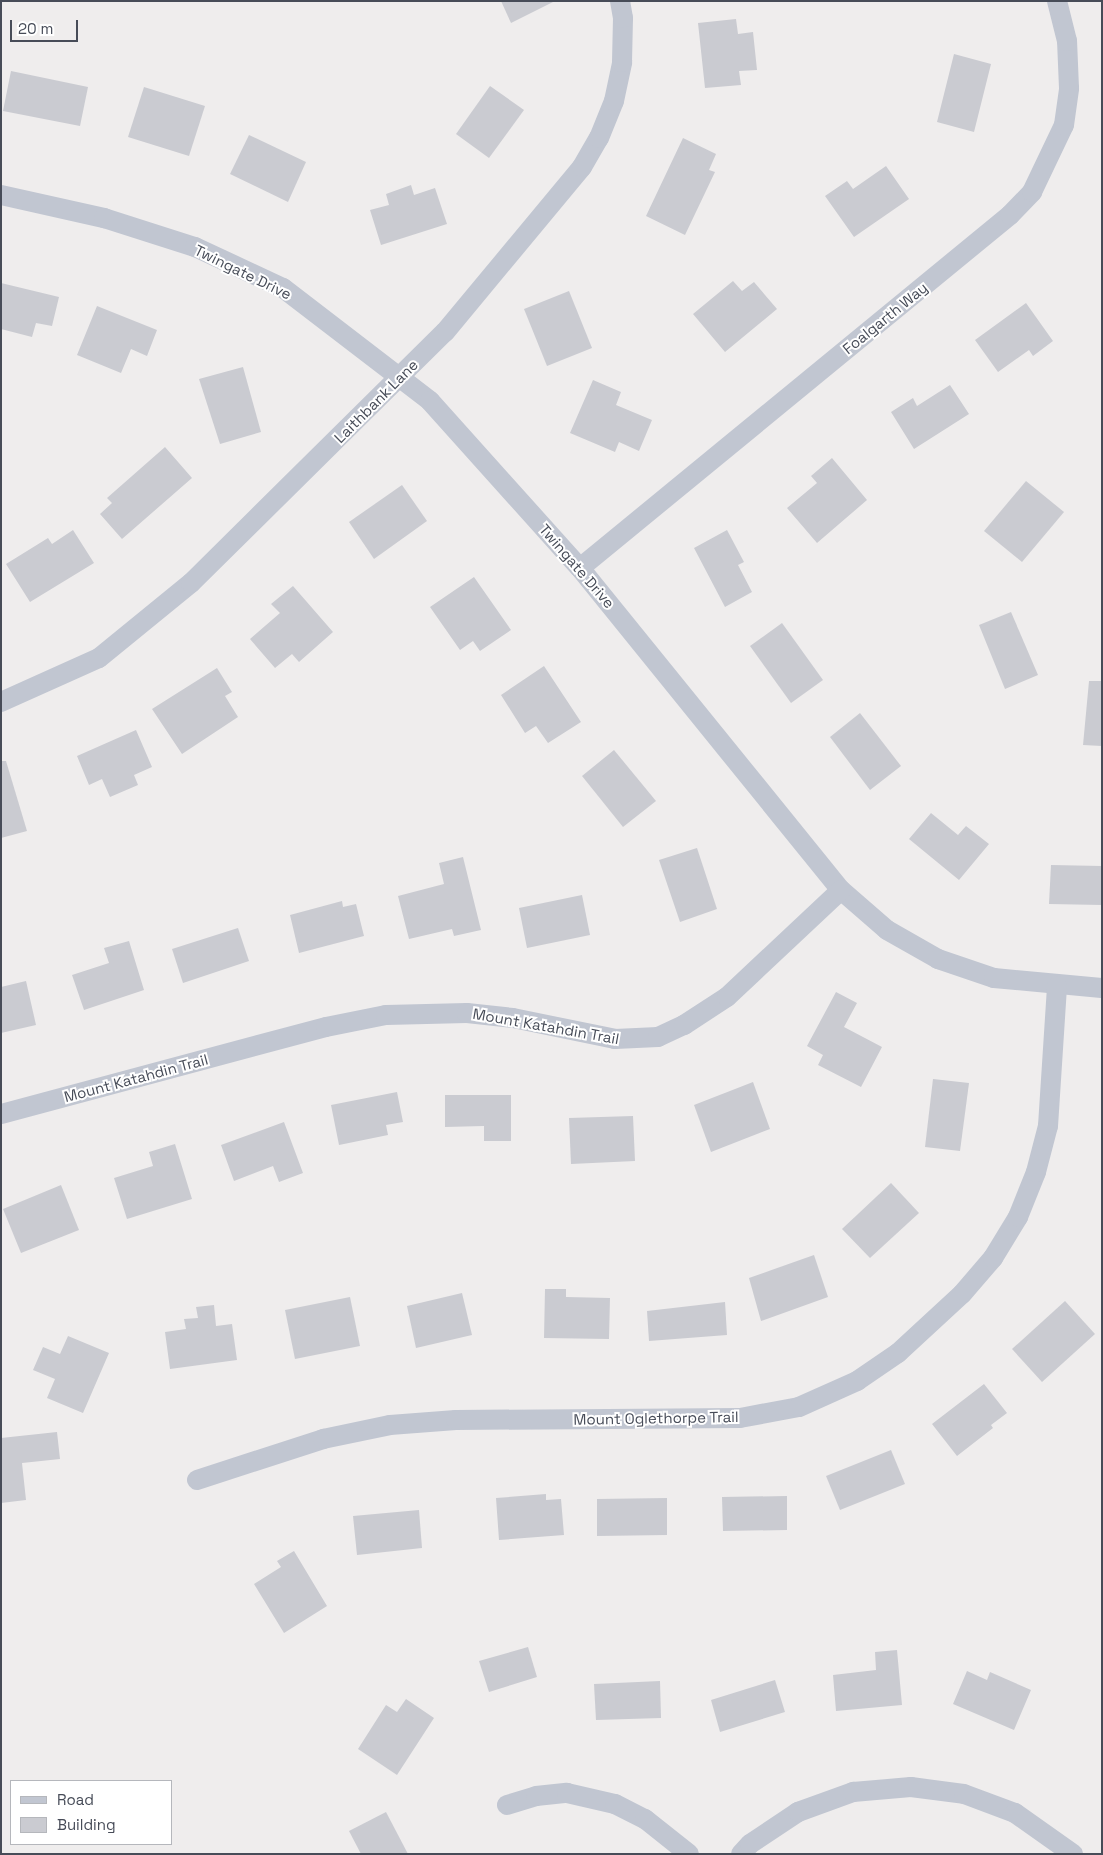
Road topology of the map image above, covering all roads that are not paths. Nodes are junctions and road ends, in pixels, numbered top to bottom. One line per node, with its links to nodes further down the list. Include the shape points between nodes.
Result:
1 (620, 1): 4 (street, Laithbank Lane, via 622,62 614,101 582,167 445,332)
2 (1057, 1): 5 (street, Foalgarth Way, via 1067,41 1069,88 1064,125 1032,192 1010,215)
3 (1, 195): 4 (street, Twingate Drive, via 104,218 196,247 283,288)
4 (402, 376): 5 (street, Twingate Drive, via 430,401); 6 (street, Laithbank Lane, via 191,583 138,627 99,658)
5 (580, 568): 7 (street, Twingate Drive)
6 (1, 702)
7 (841, 890): 8 (street, Twingate Drive, via 887,930 938,959 994,978); 10 (street, Mount Katahdin Trail, via 727,996 684,1026 658,1037 615,1039 513,1018 467,1013 386,1015 326,1027)
8 (1057, 986): 9 (street, Twingate Drive); 11 (street, Mount Oglethorpe Trail, via 1048,1126 1036,1172 1018,1217 993,1258 962,1294 898,1353 858,1381 799,1406 740,1418 456,1420 390,1425 324,1439)
9 (1102, 988)
10 (1, 1114)
11 (197, 1480)
12 (507, 1805): 13 (street, via 536,1796 567,1794 615,1804 645,1818)
13 (689, 1854)
14 (741, 1854): 15 (street, via 750,1844 798,1812 853,1792 911,1787 964,1794 1014,1813 1050,1834)
15 (1073, 1854)

